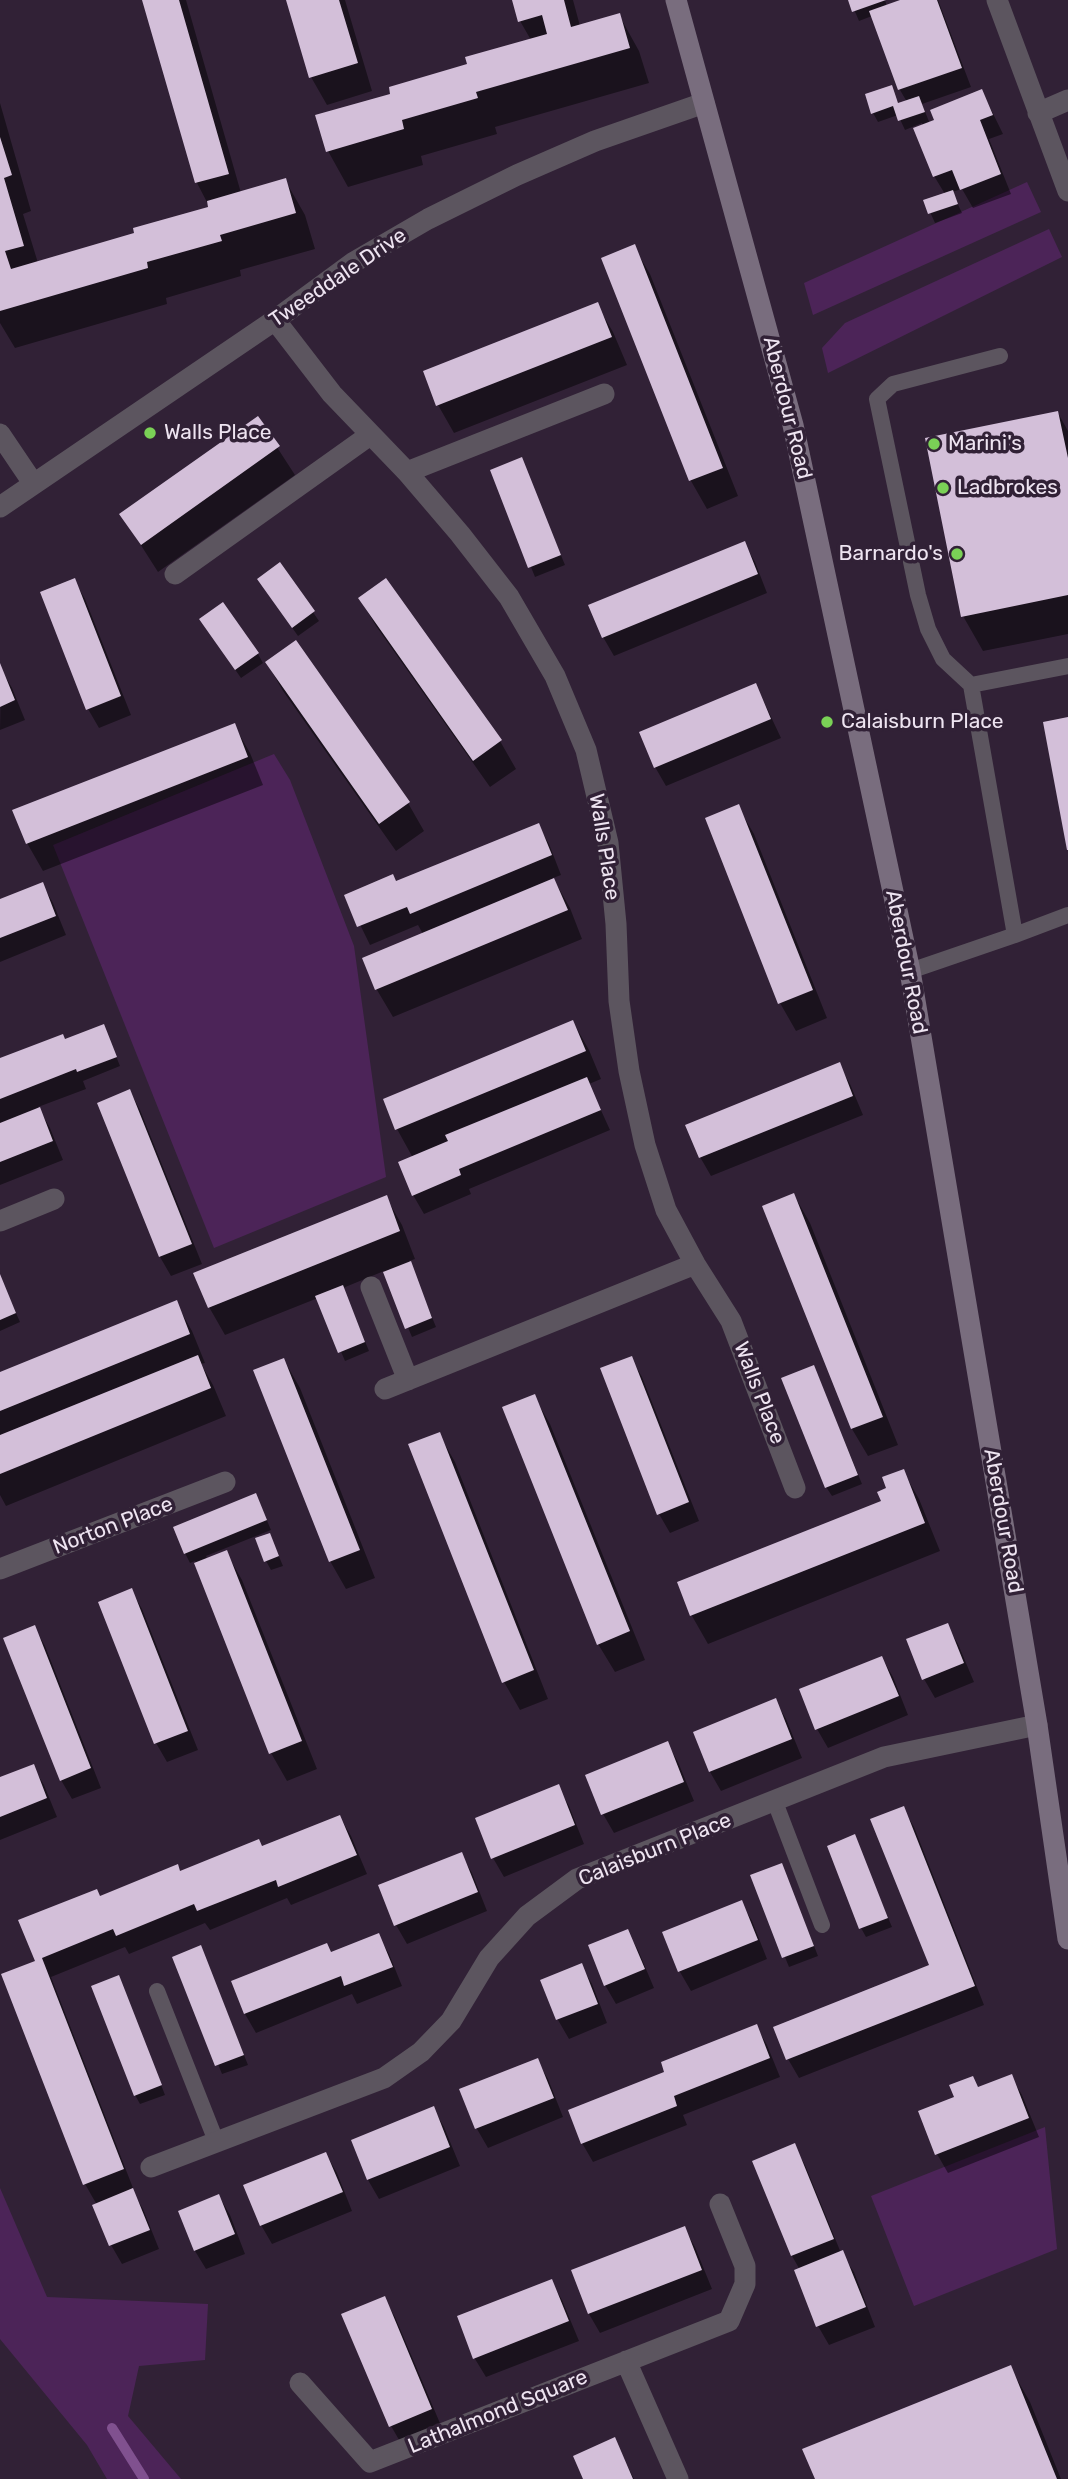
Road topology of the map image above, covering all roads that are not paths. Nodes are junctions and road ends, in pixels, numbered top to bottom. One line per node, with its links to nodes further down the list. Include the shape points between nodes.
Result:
1 (676, 0): 4 (main road, Aberdour Road)
2 (997, 0): 5 (street)
3 (1068, 100): 5 (street)
4 (705, 103): 7 (street, Tweeddale Drive, via 517,174 354,262); 20 (main road, Aberdour Road, via 793,425)
5 (1038, 113): 6 (street)
6 (1068, 191)
7 (275, 320): 11 (street, Walls Place); 13 (street, Tweeddale Drive)
8 (1000, 356): 17 (lane, via 893,384 877,400 928,629 943,659)
9 (604, 394): 12 (street)
10 (0, 434): 13 (street)
11 (370, 435): 12 (street, Walls Place); 15 (street)
12 (407, 472): 23 (street, Walls Place, via 509,597 555,676 586,750 608,843 619,1001 629,1071 666,1210)
13 (33, 483): 14 (street, Tweeddale Drive)
14 (0, 507)
15 (175, 575)
16 (1068, 666): 17 (lane)
17 (971, 685): 19 (lane)
18 (1068, 915): 19 (lane)
19 (1015, 935): 20 (lane)
20 (910, 971): 30 (main road, Aberdour Road)
21 (54, 1199): 22 (street)
22 (0, 1221)
23 (695, 1264): 25 (street); 28 (street, Walls Place, via 731,1321)
24 (371, 1287): 25 (street)
25 (408, 1380): 26 (street)
26 (385, 1389)
27 (225, 1482): 29 (street, Norton Place)
28 (795, 1488)
29 (0, 1569)
30 (1037, 1725): 31 (street, Calaisburn Place, via 884,1757); 33 (main road, Aberdour Road)
31 (775, 1802): 32 (lane); 35 (street, Calaisburn Place, via 577,1879 519,1924 489,1958 451,2021 421,2052 384,2078)
32 (822, 1925)
33 (1068, 1939)
34 (157, 1991): 35 (lane)
35 (216, 2141): 36 (street, Calaisburn Place)
36 (151, 2167)
37 (720, 2204): 38 (street, Lathalmond Square, via 745,2266 745,2284 729,2321)
38 (626, 2361): 40 (street, Lathalmond Square); 41 (street)
39 (300, 2383): 40 (street, Lathalmond Square)
40 (374, 2471)
41 (678, 2479)

